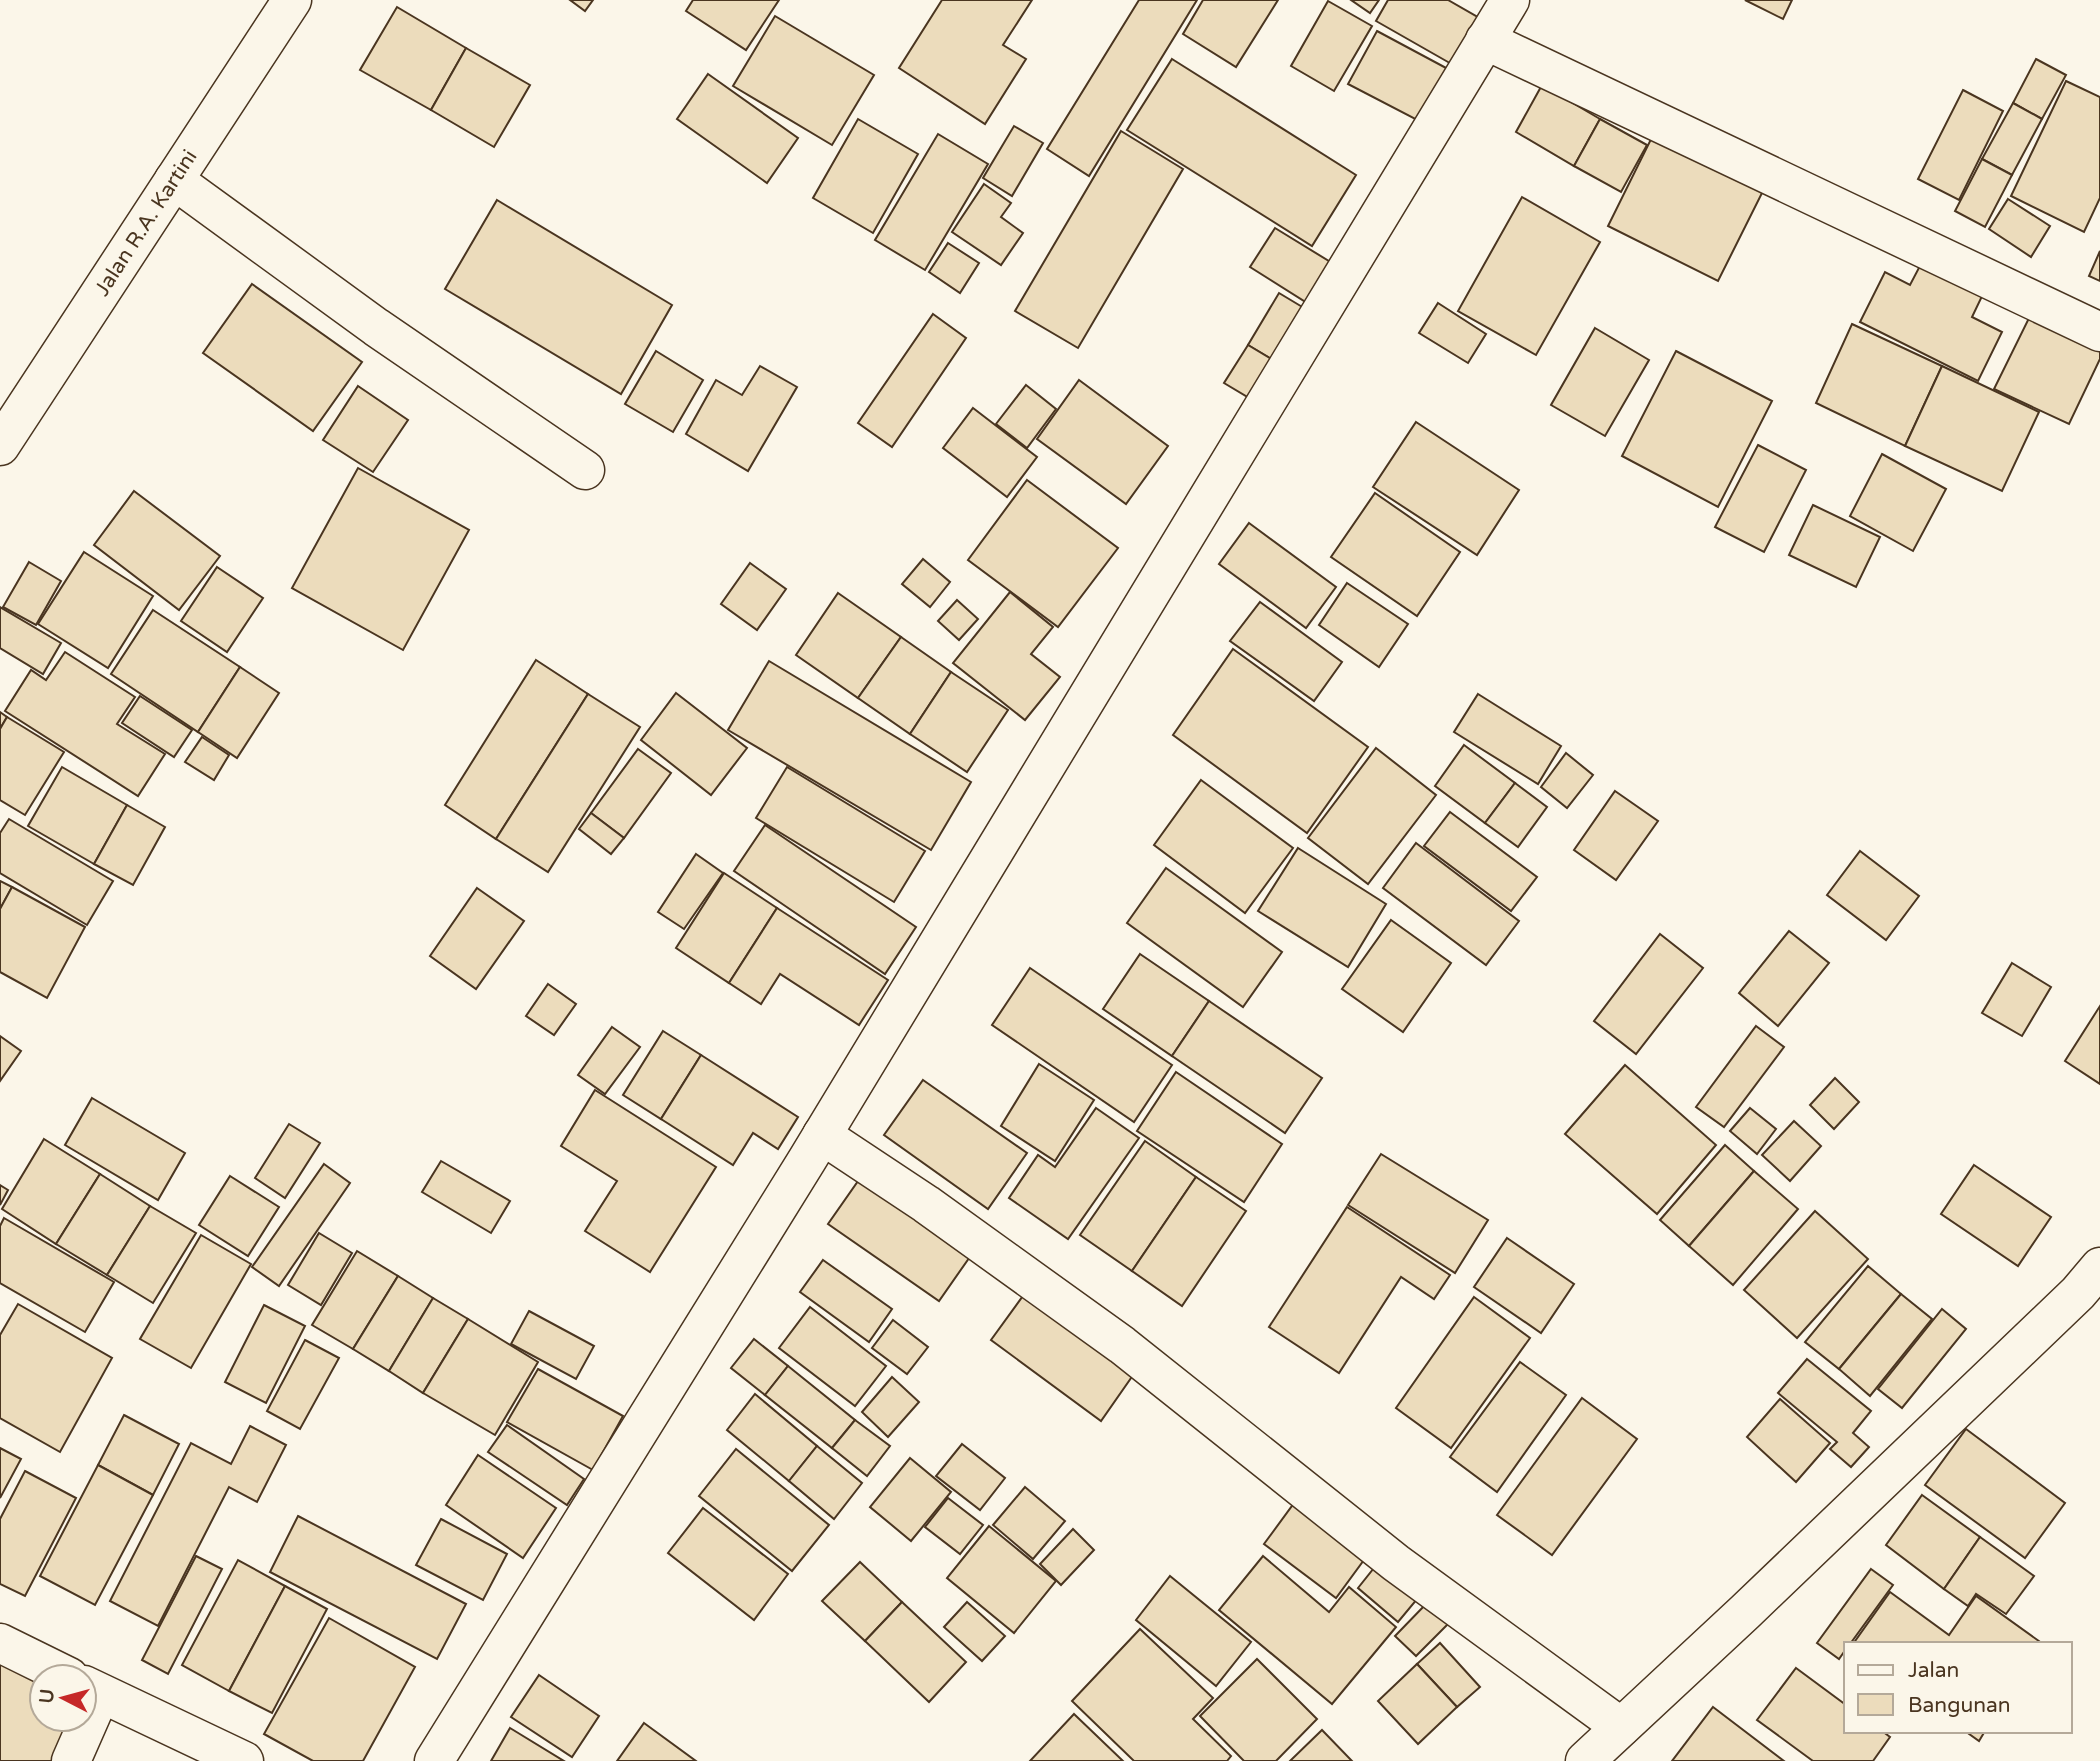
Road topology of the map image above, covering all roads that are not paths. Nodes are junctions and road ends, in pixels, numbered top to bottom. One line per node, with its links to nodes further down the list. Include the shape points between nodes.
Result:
1 (292, 0): 4 (street, Jalan R.A. Kartini)
2 (1510, 0): 3 (street)
3 (1485, 40): 5 (street); 8 (street)
4 (174, 180): 6 (street, Jalan R.A. Kartini); 7 (street, via 376,327)
5 (2100, 332)
6 (0, 446)
7 (585, 470)
8 (822, 1135): 13 (street, via 1122,1346 1396,1563); 17 (street)
9 (2100, 1266): 13 (street, via 2068,1303)
10 (0, 1643): 11 (street)
11 (39, 1663)
12 (98, 1693): 16 (street)
13 (1621, 1727): 18 (street)
14 (76, 1733): 15 (street)
15 (71, 1761)
16 (244, 1761)
17 (434, 1761)
18 (1585, 1761)

